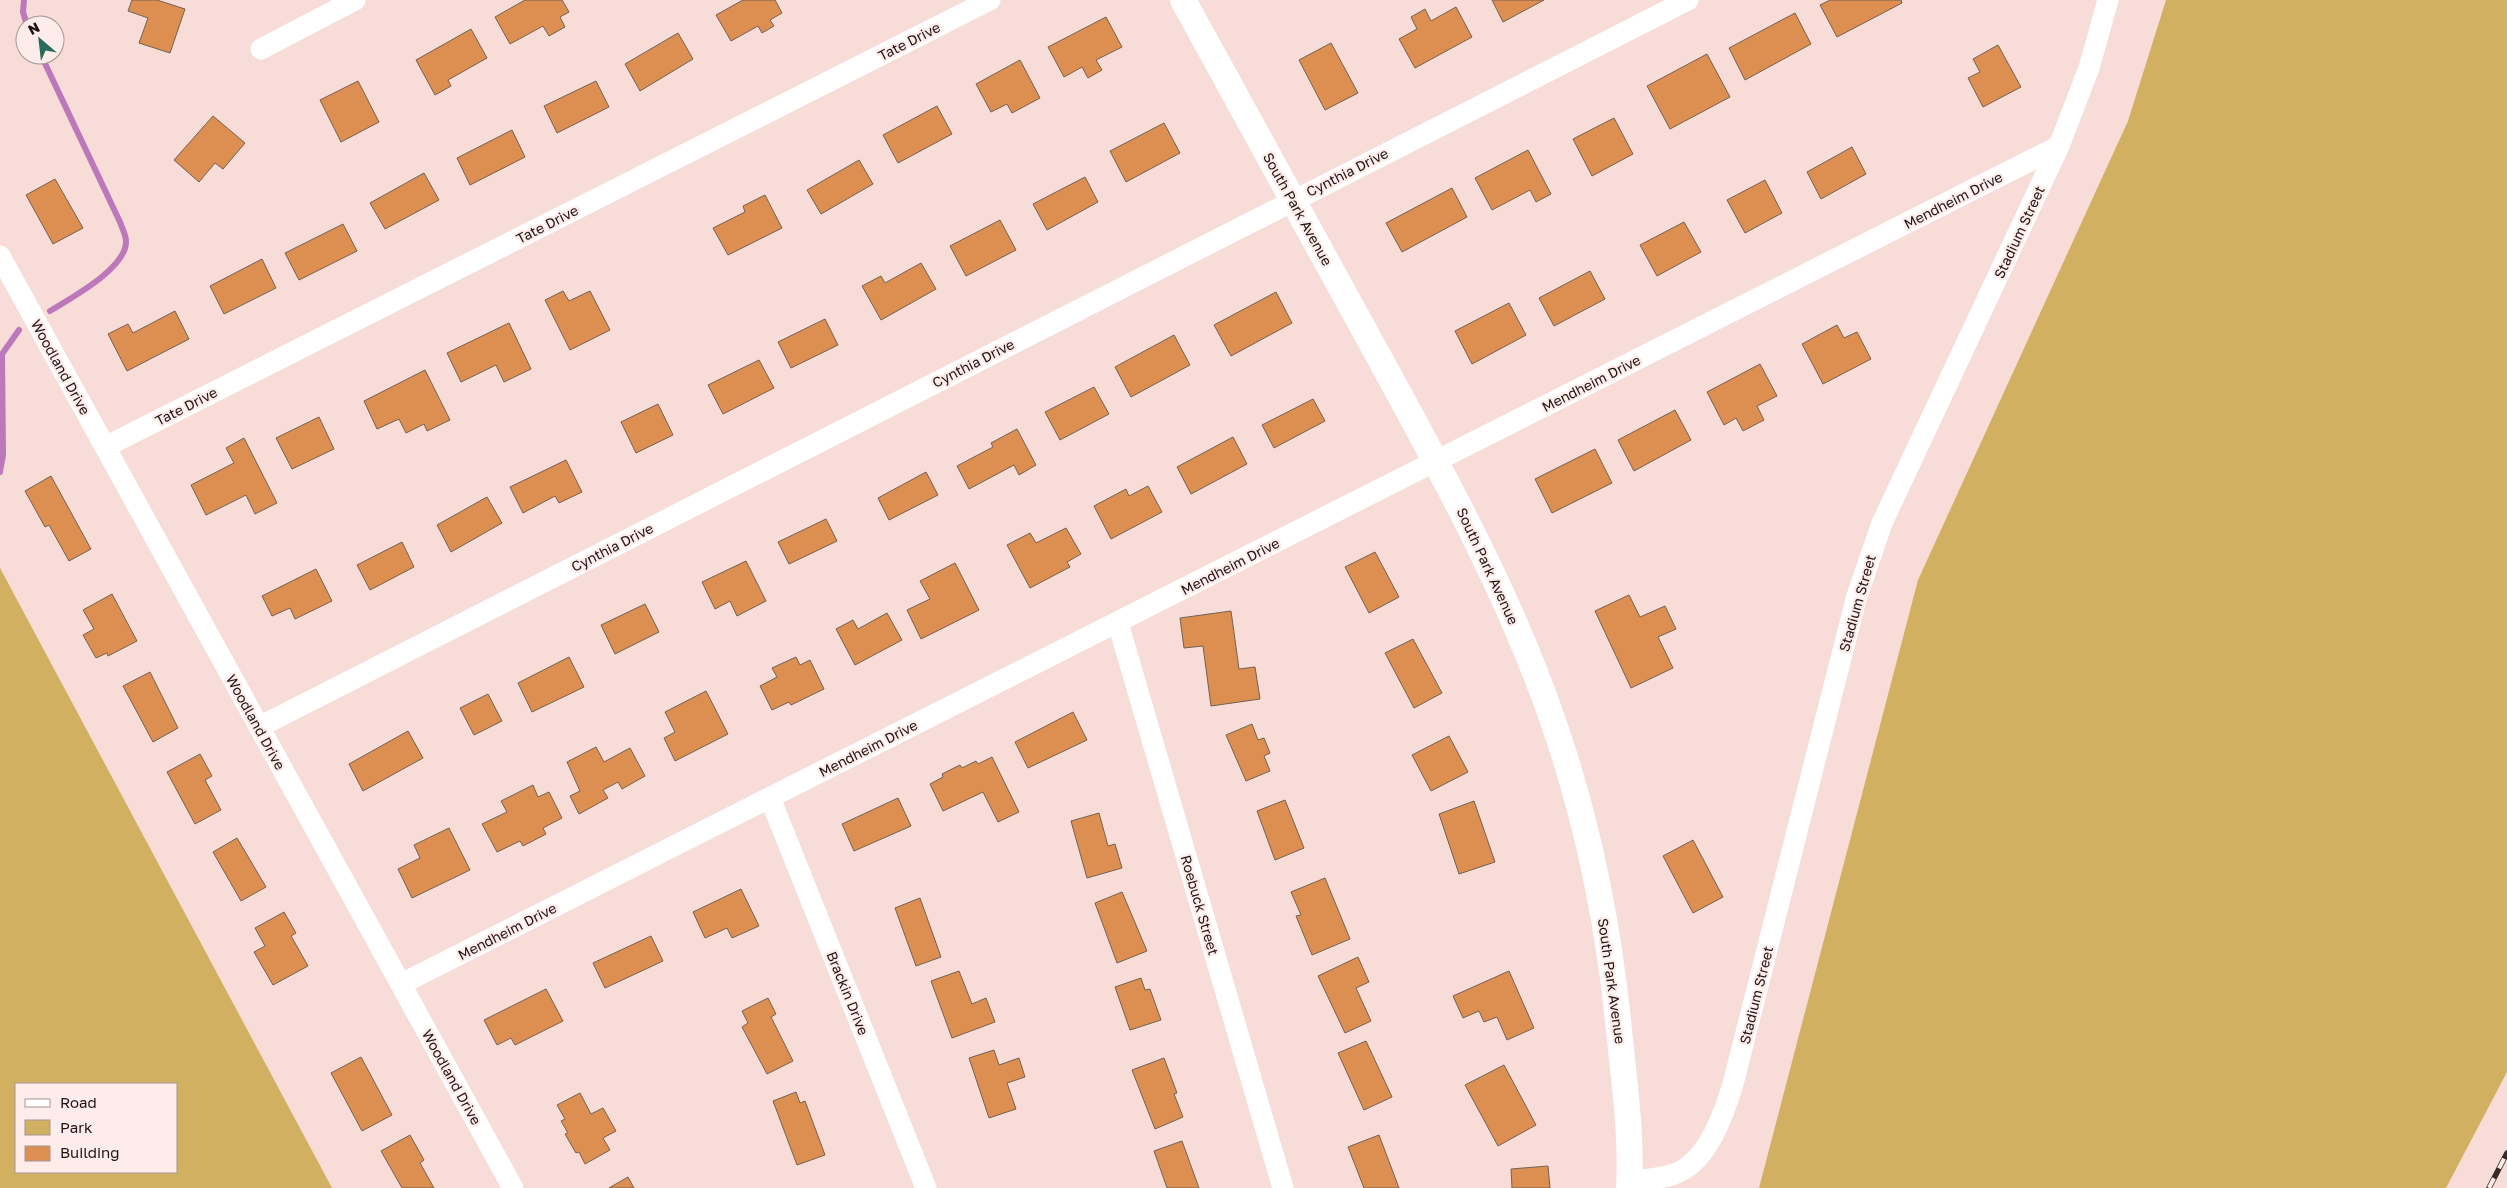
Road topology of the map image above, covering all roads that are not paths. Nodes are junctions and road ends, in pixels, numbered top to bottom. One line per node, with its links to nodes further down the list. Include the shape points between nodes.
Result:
1 (355, 0): 6 (street)
2 (990, 0): 10 (street, Tate Drive)
3 (1183, 0): 8 (street, South Park Avenue)
4 (1688, 0): 8 (street, Cynthia Drive)
5 (2108, 0): 7 (street, Stadium Street, via 2089,68)
6 (261, 49)
7 (2059, 146): 11 (street, Mendheim Drive); 16 (street, Stadium Street, via 1882,523 1856,599 1723,1116 1690,1165 1679,1172)
8 (1293, 200): 11 (street, South Park Avenue); 13 (street, Cynthia Drive)
9 (0, 256): 10 (street, Woodland Drive)
10 (105, 447): 13 (street, Woodland Drive)
11 (1436, 462): 12 (street, Mendheim Drive); 16 (street, South Park Avenue, via 1468,521 1517,627 1555,726 1574,794 1610,951 1626,1097)
12 (1118, 623): 14 (street, Mendheim Drive); 19 (street, Roebuck Street)
13 (259, 727): 15 (street, Woodland Drive)
14 (770, 798): 15 (street, Mendheim Drive); 18 (street, Brackin Drive)
15 (401, 984): 17 (street, Woodland Drive)
16 (1629, 1185)
17 (514, 1188)
18 (926, 1188)
19 (1283, 1188)

